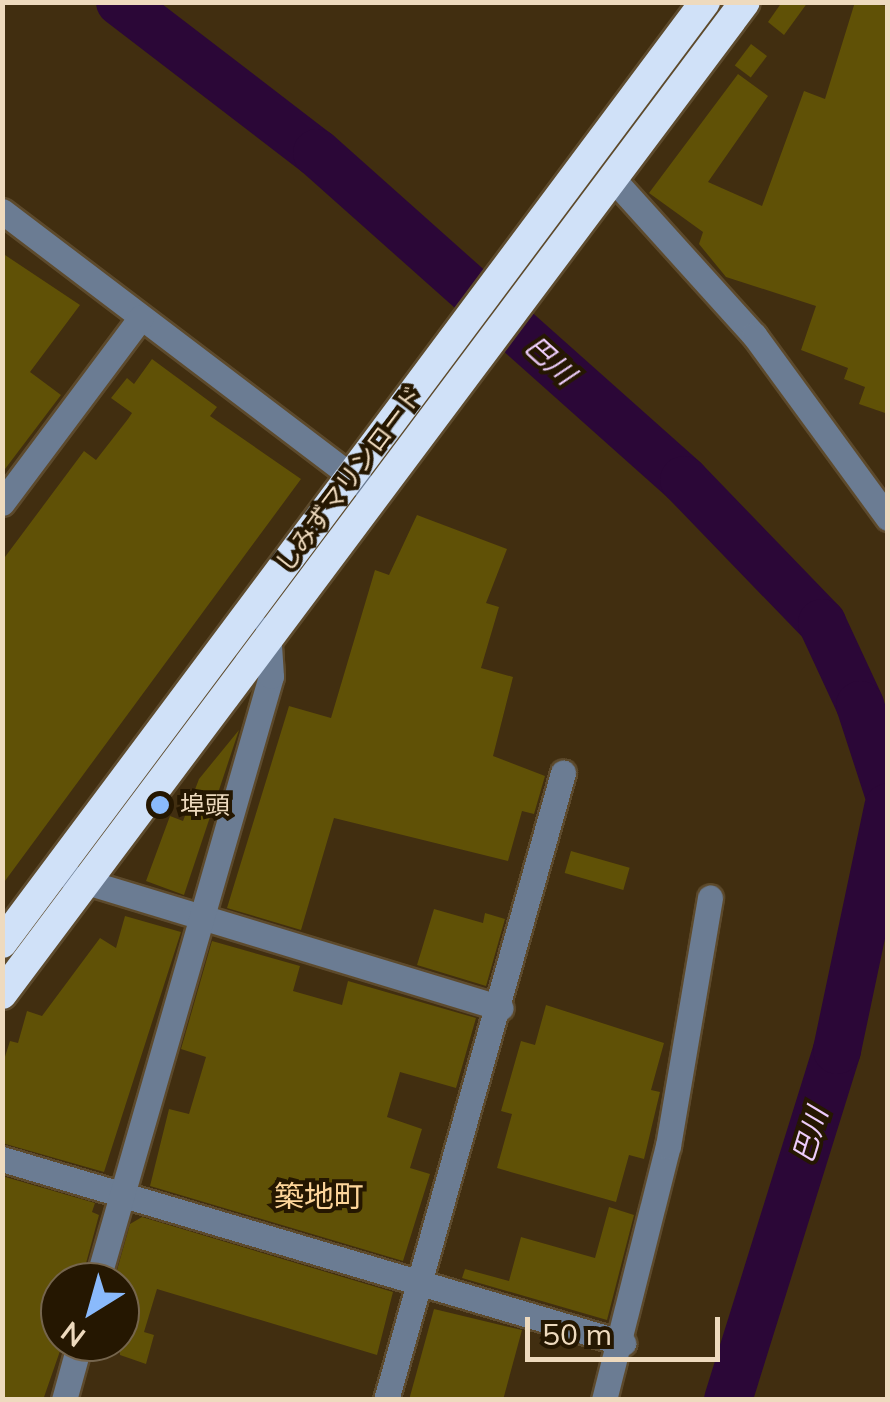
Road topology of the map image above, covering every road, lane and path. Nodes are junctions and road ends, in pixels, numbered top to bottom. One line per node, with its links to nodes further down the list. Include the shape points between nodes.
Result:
1 (705, 2): 4 (highway, しみずマリンロード)
2 (745, 2): 3 (highway, しみずマリンロード)
3 (612, 178): 4 (highway, しみずマリンロード); 9 (street, via 754,335)
4 (577, 201): 7 (highway, しみずマリンロード)
5 (2, 211): 6 (street)
6 (141, 317): 7 (street); 8 (street)
7 (372, 475): 10 (highway, しみずマリンロード)
8 (2, 503)
9 (888, 518)
10 (261, 624): 12 (highway, しみずマリンロード); 13 (highway, しみずマリンロード); 15 (street, via 271,676)
11 (563, 773): 18 (street)
12 (56, 872): 13 (street); 16 (highway, しみずマリンロード)
13 (86, 882): 15 (street); 17 (highway, しみずマリンロード)
14 (710, 898): 23 (street, via 668,1146)
15 (200, 918): 18 (street); 20 (street)
16 (4, 937)
17 (2, 994)
18 (500, 1008): 22 (street)
19 (2, 1159): 20 (street)
20 (120, 1198): 21 (street); 22 (street)
21 (102, 1262)
22 (419, 1282): 23 (street); 26 (street)
23 (623, 1342): 27 (street)
24 (74, 1362): 25 (street)
25 (64, 1400)
26 (386, 1400)
27 (604, 1400)

